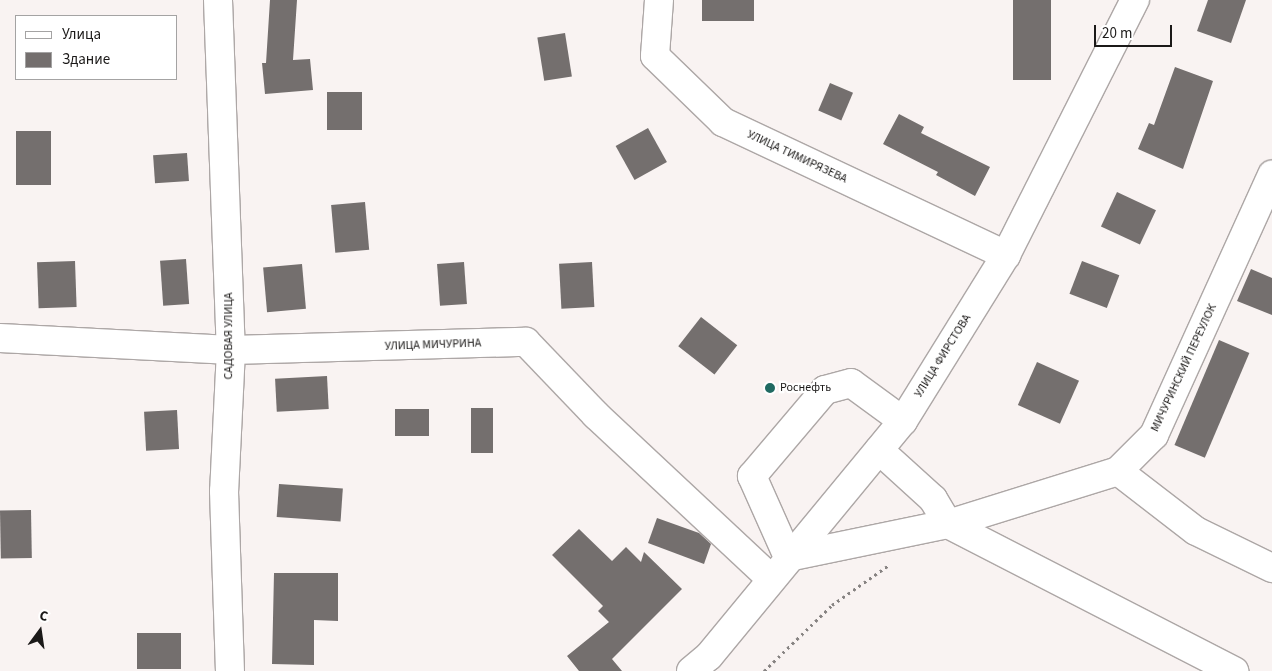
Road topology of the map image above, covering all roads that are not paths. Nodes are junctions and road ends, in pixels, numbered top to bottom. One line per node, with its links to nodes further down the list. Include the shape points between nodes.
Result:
1 (218, 0): 7 (street, САДОВАЯ УЛИЦА)
2 (659, 0): 5 (street, УЛИЦА ТИМИРЯЗЕВА, via 656,56 723,122)
3 (1135, 0): 5 (street, УЛИЦА ФИРСТОВА)
4 (1272, 175): 10 (street, МИЧУРИНСКИЙ ПЕРЕУЛОК, via 1154,435)
5 (1006, 255): 8 (street, УЛИЦА ФИРСТОВА)
6 (0, 338): 7 (street, УЛИЦА МИЧУРИНА)
7 (231, 350): 14 (street, УЛИЦА МИЧУРИНА, via 526,342 596,415); 15 (street, САДОВАЯ УЛИЦА, via 224,491)
8 (903, 421): 9 (street, УЛИЦА ФИРСТОВА); 12 (street, via 851,384 826,390 752,476)
9 (879, 450): 11 (street, via 933,499); 12 (street, УЛИЦА ФИРСТОВА)
10 (1118, 471): 11 (street, МИЧУРИНСКИЙ ПЕРЕУЛОК); 13 (street, via 1196,531)
11 (948, 524): 12 (street, МИЧУРИНСКИЙ ПЕРЕУЛОК); 17 (street)
12 (788, 557): 14 (street, УЛИЦА ФИРСТОВА)
13 (1272, 568)
14 (771, 579): 16 (street, УЛИЦА ФИРСТОВА, via 709,656)
15 (230, 671)
16 (691, 671)
17 (1234, 671)

